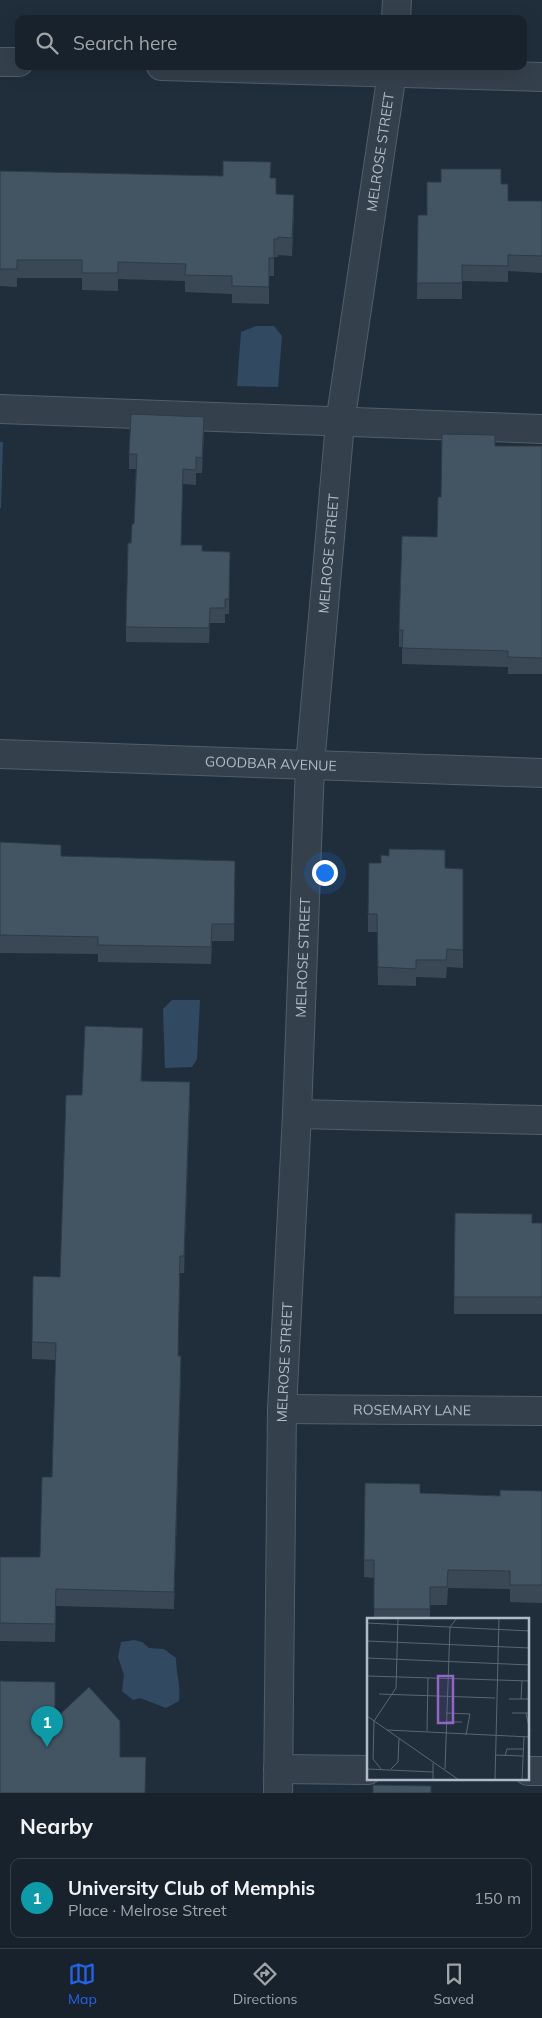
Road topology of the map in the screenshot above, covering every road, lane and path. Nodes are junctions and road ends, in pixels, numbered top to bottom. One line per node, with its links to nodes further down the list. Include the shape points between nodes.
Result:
1 (397, 0): 2 (street)
2 (396, 15)
3 (0, 62): 4 (street)
4 (15, 62)
5 (393, 70): 9 (street, MELROSE STREET)
6 (412, 70): 7 (street)
7 (542, 77)
8 (0, 409): 9 (street)
9 (340, 423): 10 (street); 12 (street, MELROSE STREET)
10 (542, 429)
11 (0, 754): 12 (street, GOODBAR AVENUE)
12 (310, 765): 13 (street, GOODBAR AVENUE); 14 (street, MELROSE STREET)
13 (542, 773)
14 (297, 1114): 15 (street); 16 (street, MELROSE STREET)
15 (542, 1120)
16 (282, 1409): 17 (street, ROSEMARY LANE); 19 (street, MELROSE STREET)
17 (542, 1411)
18 (367, 1770): 19 (street)
19 (278, 1781)

